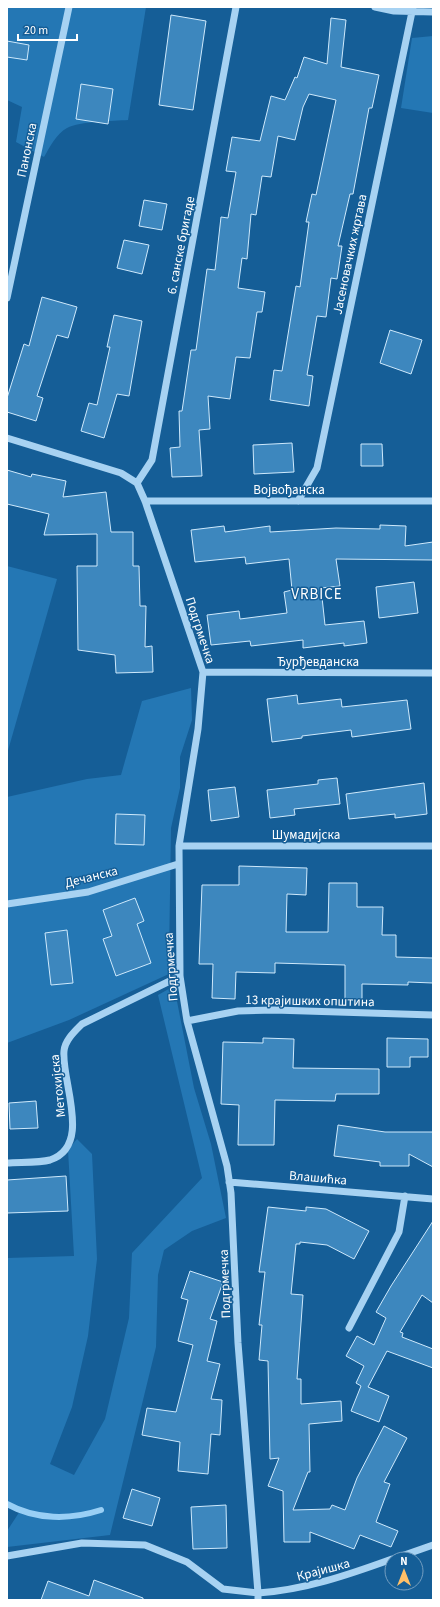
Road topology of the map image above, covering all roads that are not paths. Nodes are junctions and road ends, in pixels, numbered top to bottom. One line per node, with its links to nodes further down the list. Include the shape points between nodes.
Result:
1 (69, 7): 6 (street, Панонска)
2 (236, 7): 8 (street, 6. санске бригаде, via 152,460)
3 (375, 7): 4 (street, via 394,12)
4 (412, 9): 5 (street); 10 (street, Јасеновачких жртава, via 317,468)
5 (433, 12)
6 (7, 298)
7 (7, 438): 8 (street, via 121,473)
8 (137, 483): 9 (street, Подгрмечка)
9 (146, 501): 10 (street, Војвођанска); 12 (street, Подгрмечка)
10 (298, 501): 11 (street, Војвођанска)
11 (433, 501)
12 (202, 672): 13 (street, Ђурђевданска); 14 (street, Подгрмечка, via 198,729)
13 (433, 673)
14 (179, 846): 15 (street, Шумадијска); 16 (street, Подгрмечка)
15 (433, 846)
16 (178, 864): 17 (street, Дечанска, via 88,892); 18 (street, Подгрмечка)
17 (7, 904)
18 (180, 976): 20 (street, Подгрмечка); 21 (street, Метохијска, via 82,1024 70,1035 64,1051 74,1127 70,1140 63,1151 50,1160)
19 (433, 1015): 20 (street, 13 крајишких општина, via 274,1010 238,1012)
20 (188, 1021): 22 (street, Подгрмечка)
21 (7, 1163)
22 (229, 1182): 23 (street, Влашићка); 30 (street, Подгрмечка, via 238,1342)
23 (405, 1196): 24 (street, Влашићка); 25 (street, via 399,1232)
24 (433, 1199)
25 (349, 1328)
26 (433, 1545): 27 (street, Крајишка)
27 (415, 1551)
28 (7, 1556): 30 (street, Крајишка, via 82,1543 145,1545 187,1562 223,1589)
29 (384, 1562): 30 (street, Крајишка, via 355,1572)
30 (258, 1597)

